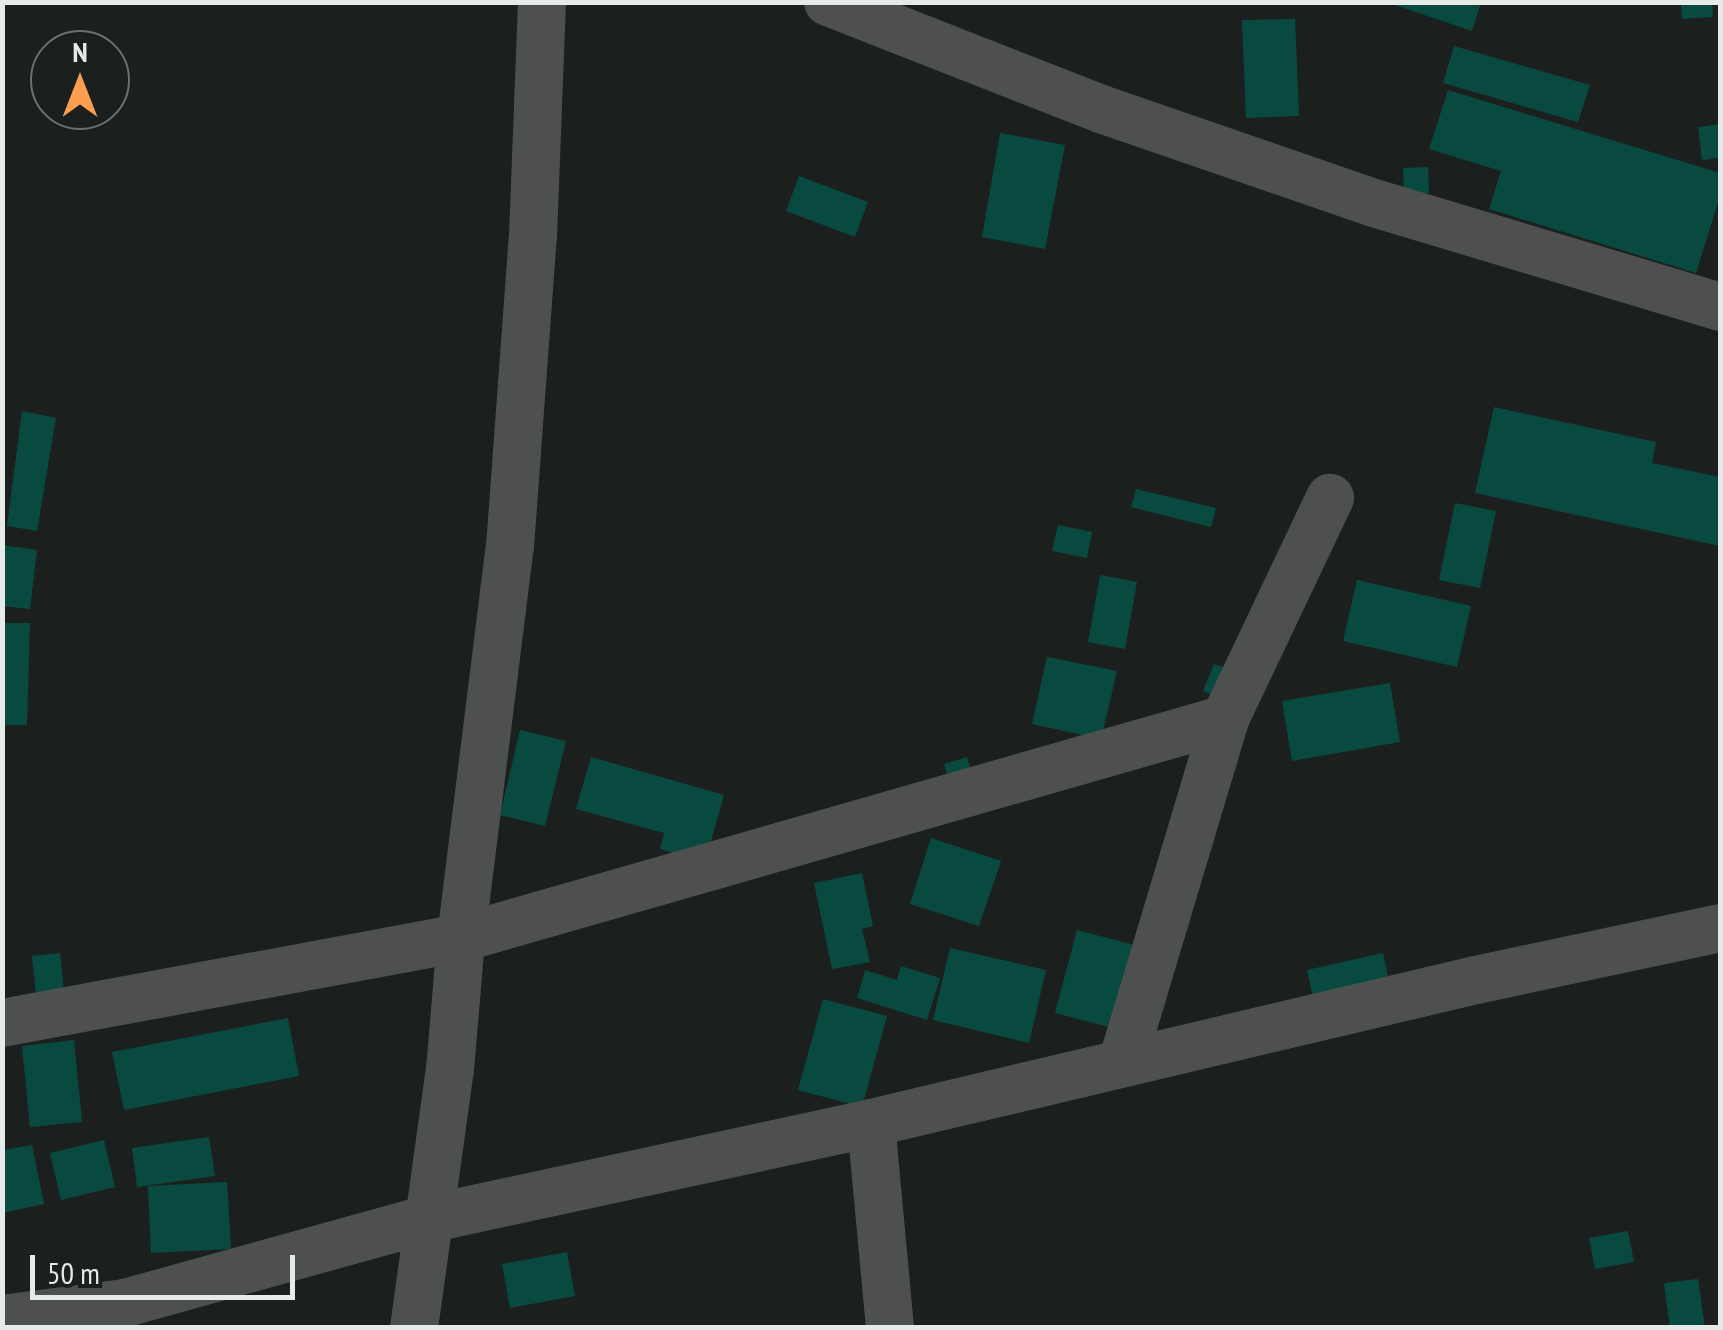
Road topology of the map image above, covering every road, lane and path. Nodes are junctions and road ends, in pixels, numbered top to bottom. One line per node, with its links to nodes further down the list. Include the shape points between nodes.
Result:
1 (542, 2): 7 (street, via 510,546)
2 (828, 2): 3 (street, via 1101,109 1374,203)
3 (1720, 307)
4 (1330, 498): 5 (street)
5 (1225, 720): 7 (street); 9 (street)
6 (1720, 928): 9 (street)
7 (462, 938): 8 (street); 11 (street)
8 (2, 1023)
9 (1122, 1064): 10 (street)
10 (871, 1123): 11 (street); 15 (street)
11 (428, 1219): 12 (street); 14 (street)
12 (125, 1315): 13 (street)
13 (2, 1319)
14 (414, 1328)
15 (890, 1328)

